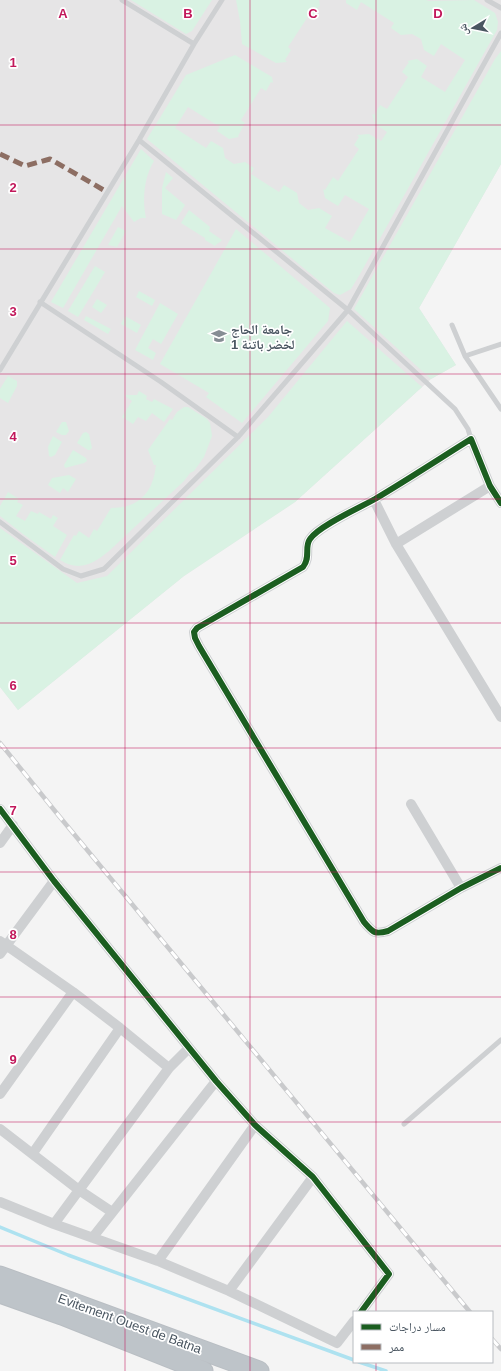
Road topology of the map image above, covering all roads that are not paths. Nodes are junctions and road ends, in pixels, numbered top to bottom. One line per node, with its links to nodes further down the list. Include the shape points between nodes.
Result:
1 (122, 0): 6 (lane)
2 (222, 0): 6 (lane)
3 (487, 0): 4 (lane)
4 (501, 8)
5 (501, 33): 9 (lane)
6 (194, 44): 7 (lane)
7 (139, 140): 8 (lane); 9 (lane)
8 (40, 302): 13 (lane); 15 (lane, via 161,382)
9 (348, 310): 15 (lane); 16 (lane, via 455,409 468,429)
10 (452, 325): 12 (lane)
11 (501, 344): 12 (lane)
12 (465, 356): 14 (lane)
13 (0, 370)
14 (501, 409)
15 (238, 437): 20 (lane, via 104,569 81,576 63,569)
16 (471, 439): 17 (street); 18 (street)
17 (490, 486): 19 (street); 21 (street)
18 (374, 500): 21 (street); 29 (street, via 319,530 309,539 307,562 303,568 198,628 194,632 195,638 298,814 372,932 388,931)
19 (501, 503)
20 (0, 522)
21 (396, 544): 22 (street)
22 (501, 717)
23 (411, 804): 29 (street)
24 (0, 809): 25 (street)
25 (13, 825): 26 (street); 28 (street)
26 (0, 843)
27 (501, 868): 29 (street)
28 (54, 881): 30 (street); 34 (street)
29 (461, 888)
30 (2, 947): 31 (street)
31 (73, 992): 32 (street); 37 (street)
32 (120, 1028): 35 (street); 41 (street)
33 (501, 1040): 38 (lane)
34 (189, 1048): 35 (street); 36 (street)
35 (169, 1068): 43 (street)
36 (216, 1081): 39 (street); 45 (street)
37 (0, 1094)
38 (404, 1124)
39 (255, 1125): 42 (street); 48 (street)
40 (0, 1129): 41 (street)
41 (33, 1153): 43 (street)
42 (313, 1177): 50 (street); 52 (street, via 390,1274)
43 (79, 1190): 45 (street); 46 (street)
44 (0, 1202): 46 (street)
45 (112, 1212): 47 (street)
46 (54, 1224): 47 (street)
47 (93, 1237): 48 (street)
48 (158, 1261): 50 (street)
49 (0, 1276): 55 (highway, Evitement Ouest de Batna)
50 (229, 1291): 53 (street, via 337,1343)
51 (0, 1293): 54 (highway, Evitement Ouest de Batna, via 62,1314)
52 (362, 1311)
53 (353, 1322)
54 (203, 1371)
55 (259, 1371)

